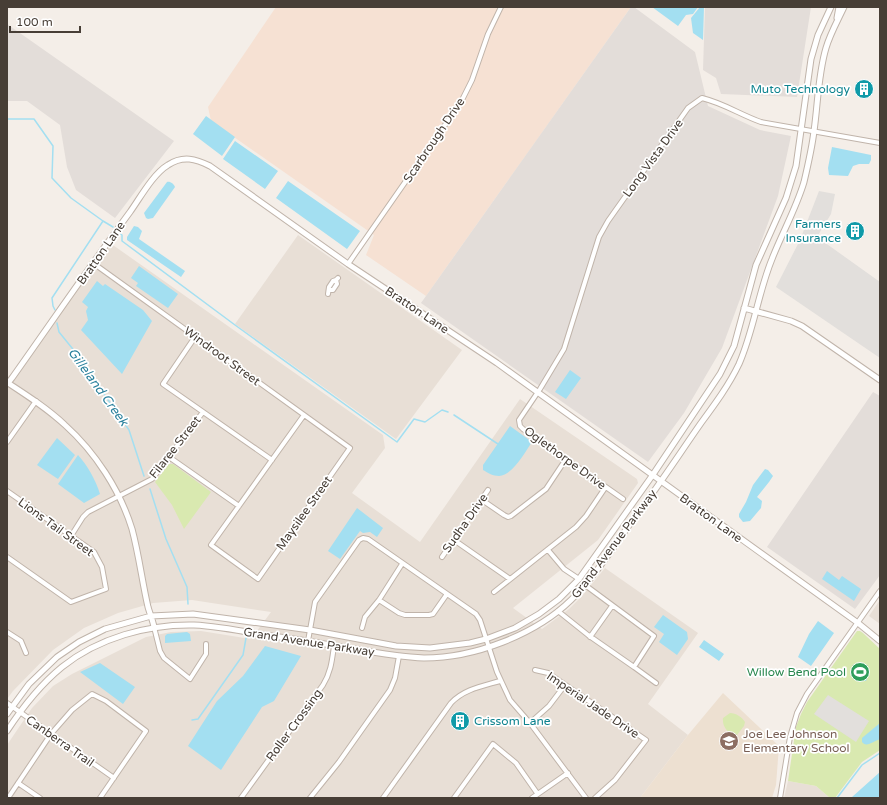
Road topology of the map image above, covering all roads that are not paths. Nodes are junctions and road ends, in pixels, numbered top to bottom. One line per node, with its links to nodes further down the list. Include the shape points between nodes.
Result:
1 (501, 7): 10 (street, Scarbrough Drive, via 461,102)
2 (831, 7): 6 (street, Grand Avenue Parkway, via 810,59)
3 (839, 7): 5 (street)
4 (844, 7): 5 (street, Grand Avenue Parkway)
5 (836, 25): 7 (street, Grand Avenue Parkway, via 825,50)
6 (801, 129): 7 (street, Long Vista Drive); 13 (street, Grand Avenue Parkway, via 792,182 756,265); 18 (street, Long Vista Drive, via 751,119 717,102 702,98 688,108 599,237 564,349)
7 (814, 131): 8 (street, Long Vista Drive); 14 (street, Grand Avenue Parkway, via 801,190 772,258)
8 (880, 143)
9 (93, 263): 10 (street, Bratton Lane, via 166,165 182,159 192,159 210,166); 15 (street, Windroot Street); 17 (street, Bratton Lane)
10 (348, 264): 18 (street, Bratton Lane)
11 (337, 279): 12 (street, via 330,285)
12 (329, 292)
13 (744, 308): 14 (street); 27 (street, Grand Avenue Parkway, via 734,346 720,374)
14 (756, 311): 16 (street, via 802,326); 28 (street, Grand Avenue Parkway, via 732,379)
15 (195, 337): 20 (street, via 163,384); 21 (street, Windroot Street)
16 (880, 380)
17 (8, 382): 19 (street)
18 (538, 392): 26 (street, Oglethorpe Drive, via 518,423); 27 (street, Bratton Lane)
19 (36, 401): 22 (street); 32 (street, via 84,444)
20 (202, 412): 24 (street, Filaree Street); 25 (street)
21 (304, 415): 23 (street, Windroot Street); 25 (street)
22 (7, 442)
23 (350, 448): 35 (street, Maysilee Street, via 258,579 211,545)
24 (169, 457): 32 (street, Filaree Street, via 152,479); 35 (street)
25 (272, 460): 35 (street)
26 (566, 460): 29 (street, Oglethorpe Drive); 33 (street, via 546,489 511,516 504,515)
27 (652, 476): 28 (street, Bratton Lane); 43 (street, Grand Avenue Parkway)
28 (661, 482): 44 (street, Grand Avenue Parkway); 52 (street, Bratton Lane)
29 (605, 488): 34 (street, Oglethorpe Drive); 38 (street, via 576,527)
30 (488, 490): 33 (street, Sudha Drive)
31 (7, 491): 36 (street, Lions Tail Street)
32 (118, 496): 36 (street, Filaree Street, via 88,512); 51 (street, via 131,528)
33 (482, 500): 37 (street, Sudha Drive)
34 (623, 500)
35 (239, 506)
36 (71, 536): 39 (street, Lions Tail Street, via 94,552 102,567 106,589 71,602)
37 (454, 540): 40 (street, Sudha Drive); 42 (street)
38 (548, 550): 42 (street); 43 (street, via 564,569)
39 (7, 557)
40 (442, 557)
41 (402, 564): 47 (street); 48 (street); 55 (street, via 368,539 358,540 315,602)
42 (510, 579): 46 (street)
43 (578, 579): 44 (street); 58 (street, Grand Avenue Parkway, via 558,599 529,621)
44 (585, 585): 49 (street); 50 (street, Grand Avenue Parkway)
45 (880, 591): 52 (street)
46 (494, 592)
47 (447, 594): 48 (street, via 433,614 429,615 405,615); 58 (street, via 476,614)
48 (379, 600): 54 (street, via 364,617)
49 (612, 606): 57 (street); 66 (street, via 654,636)
50 (558, 611): 57 (street); 63 (street, Grand Avenue Parkway, via 520,635)
51 (151, 616): 53 (street); 55 (street, Grand Avenue Parkway, via 193,614); 72 (street, Grand Avenue Parkway, via 105,629 79,642 57,657 29,684)
52 (858, 623): 60 (street, Bratton Lane); 92 (street, via 807,694 797,713 790,737)
53 (154, 627): 59 (street, Grand Avenue Parkway, via 198,625); 61 (street, via 164,658 190,679 206,654); 73 (street, Grand Avenue Parkway, via 115,638 88,650 62,667)
54 (362, 628)
55 (310, 630): 58 (street, Grand Avenue Parkway, via 413,648 470,644); 59 (street)
56 (8, 634): 64 (street, via 21,642)
57 (590, 637): 66 (street)
58 (486, 639): 63 (street)
59 (308, 641): 62 (street, Grand Avenue Parkway)
60 (880, 641)
61 (206, 644)
62 (334, 646): 65 (street, Grand Avenue Parkway); 85 (street, Roller Crossing, via 329,676)
63 (489, 647): 65 (street, Grand Avenue Parkway, via 444,657); 68 (street)
64 (26, 653)
65 (399, 656): 86 (street, via 390,690)
66 (634, 667): 69 (street)
67 (535, 670): 70 (street, Imperial Jade Drive, via 548,673)
68 (500, 681): 75 (street, via 510,700); 87 (street, via 468,690 451,703)
69 (656, 683)
70 (565, 685): 75 (street); 91 (street, Imperial Jade Drive, via 646,740 615,780)
71 (7, 703): 72 (street, Canberra Trail)
72 (12, 707): 73 (street, Canberra Trail); 74 (street, Grand Avenue Parkway)
73 (19, 712): 76 (street, Grand Avenue Parkway); 77 (street, Canberra Trail)
74 (7, 714)
75 (530, 723): 78 (street)
76 (7, 731)
77 (51, 734): 79 (street, Canberra Trail); 79 (street, via 72,710 92,694 106,701 146,731); 80 (street)
78 (568, 773): 81 (street); 90 (street)
79 (114, 778): 84 (street)
80 (18, 783): 82 (street); 83 (street)
81 (538, 793): 88 (street, via 516,763 493,744); 89 (street)
82 (8, 798)
83 (40, 798)
84 (100, 798)
85 (241, 798)
86 (310, 798)
87 (384, 798)
88 (454, 798)
89 (532, 798)
90 (586, 798)
91 (595, 798)
92 (780, 798)

